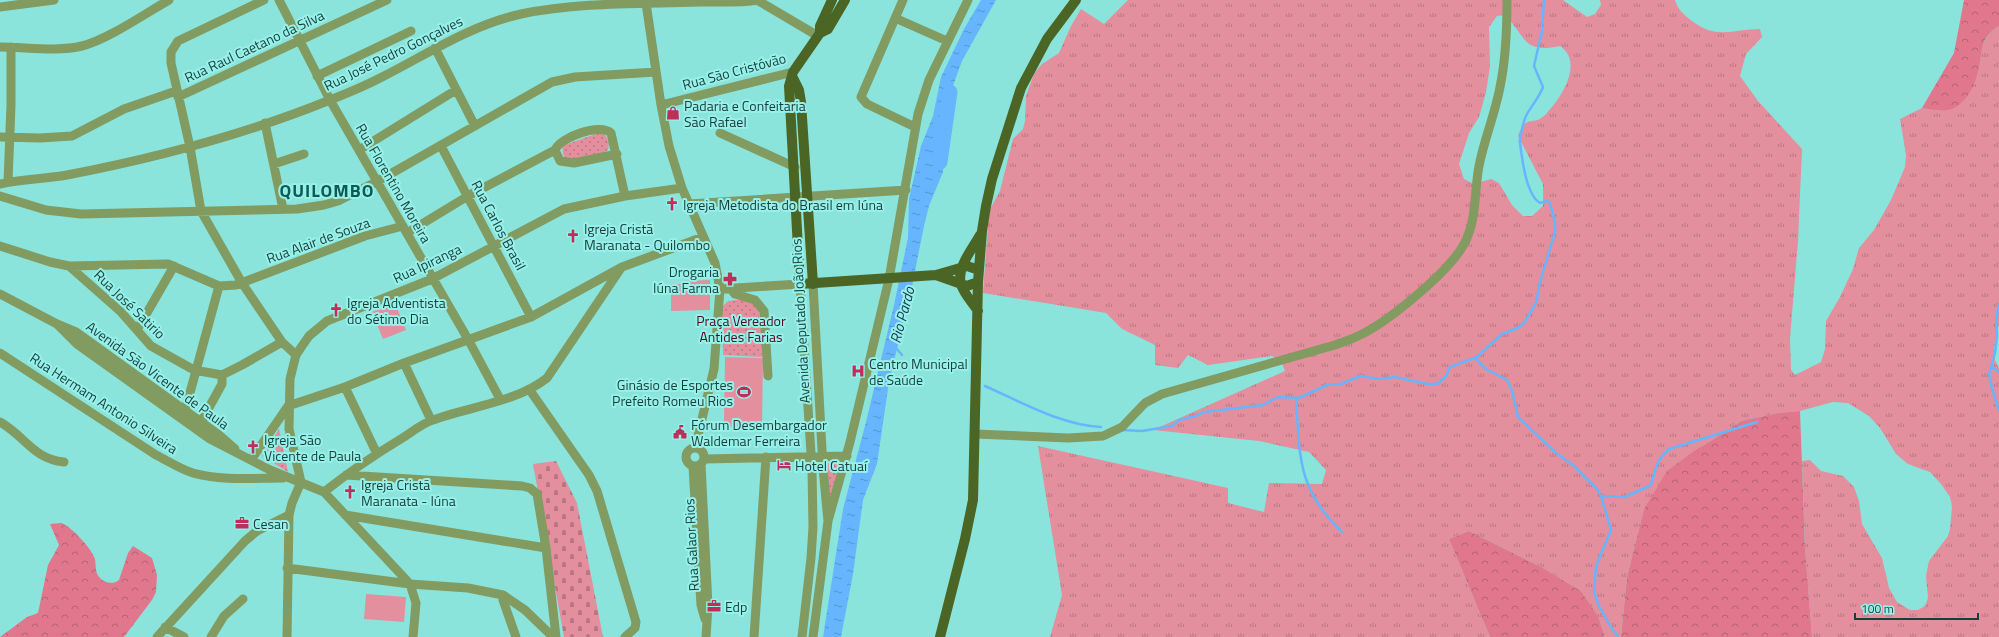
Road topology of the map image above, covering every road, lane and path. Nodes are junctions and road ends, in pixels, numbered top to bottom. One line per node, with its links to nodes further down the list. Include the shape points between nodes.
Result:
1 (54, 0): 14 (street)
2 (169, 0): 21 (street, via 108,35 83,46)
3 (264, 0): 27 (street, via 178,41 171,52)
4 (278, 0): 18 (street, Rua Florentino Moreira)
5 (386, 0): 18 (street, Rua Raul Caetano da Silva)
6 (758, 0): 13 (street, Rua José Pedro Gonçalves); 17 (street)
7 (832, 0): 17 (main road, Rua São Cristóvão)
8 (845, 0): 17 (main road, Rua São Cristóvão, via 828,29)
9 (903, 0): 15 (street)
10 (968, 0): 19 (street)
11 (1076, 0): 57 (main road, via 1041,49 1021,88 992,179)
12 (1507, 0): 97 (street, via 1507,34 1502,76 1479,166 1470,230 1448,265 1414,297 1383,321 1358,336 1335,345 1162,394 1145,403 1122,427 1103,436 1068,438)
13 (646, 3): 22 (street, Rua José Pedro Gonçalves, via 568,6 522,14 480,26); 23 (street, Rua Galaor Rios)
14 (0, 8)
15 (895, 18): 19 (street); 32 (street, via 861,99)
16 (411, 31): 25 (street)
17 (819, 34): 24 (main road, Rua São Cristóvão)
18 (300, 41): 25 (street, Rua Florentino Moreira); 27 (street, Rua Raul Caetano da Silva)
19 (947, 41): 32 (street, via 927,84)
20 (0, 47): 21 (street)
21 (11, 47): 35 (street)
22 (435, 48): 26 (street); 28 (street, Rua José Pedro Gonçalves, via 383,77)
23 (656, 72): 29 (street, Rua Galaor Rios); 31 (street, via 558,80)
24 (792, 74): 29 (street, Rua São Cristóvão); 43 (main road, Avenida Deputado João Rios, via 789,89); 48 (main road, Avenida Deputado João Rios, via 800,96)
25 (317, 76): 28 (street, Rua Florentino Moreira)
26 (456, 90): 31 (street); 38 (street)
27 (177, 94): 35 (street, Rua Raul Caetano da Silva, via 124,109 72,136); 37 (street)
28 (330, 100): 30 (street, Rua José Pedro Gonçalves); 38 (street, Rua Florentino Moreira)
29 (661, 105): 46 (street, Rua Galaor Rios, via 669,146)
30 (265, 124): 37 (street, Rua José Pedro Gonçalves); 42 (street)
31 (475, 126): 36 (street)
32 (915, 127): 47 (street)
33 (720, 133): 43 (street)
34 (0, 137): 35 (street, Rua Raul Caetano da Silva)
35 (11, 137): 45 (street)
36 (441, 146): 44 (street); 50 (street, Rua Carlos Brasil)
37 (190, 147): 45 (street, Rua José Pedro Gonçalves, via 67,175); 55 (street)
38 (359, 150): 44 (street, Rua Florentino Moreira)
39 (555, 150): 41 (street, via 560,161 570,164); 41 (street, Rua Alair de Souza, via 561,141 603,128 611,133); 50 (street, Rua Alair de Souza)
40 (304, 154): 42 (street)
41 (617, 154): 51 (street, Rua Alair de Souza)
42 (274, 164): 54 (street)
43 (795, 167): 52 (main road, Avenida Deputado João Rios)
44 (378, 181): 54 (street, via 338,201 297,209); 56 (street, Rua Florentino Moreira)
45 (4, 183)
46 (682, 188): 51 (street, Rua Ipiranga); 53 (street, Rua Galaor Rios)
47 (906, 190): 48 (street); 67 (street)
48 (807, 195): 52 (street); 72 (main road, Avenida Deputado João Rios)
49 (0, 196): 55 (street, via 46,210 66,213)
50 (468, 196): 56 (street, Rua Alair de Souza); 60 (street, Rua Carlos Brasil)
51 (626, 196): 60 (street, Rua Ipiranga, via 564,209)
52 (797, 196): 53 (street); 71 (main road, Avenida Deputado João Rios)
53 (689, 204): 58 (street, Rua Galaor Rios)
54 (283, 209): 55 (street)
55 (201, 211): 70 (street)
56 (405, 229): 68 (street, Rua Florentino Moreira); 70 (street, Rua Alair de Souza, via 365,236)
57 (982, 231): 63 (main road); 65 (main road)
58 (703, 237): 64 (street); 75 (street, Rua Galaor Rios)
59 (0, 246): 61 (street)
60 (494, 246): 68 (street, Rua Ipiranga); 78 (street, Rua Carlos Brasil)
61 (69, 266): 62 (street); 80 (street, Rua José Satirio, via 108,299)
62 (174, 266): 74 (street); 80 (street)
63 (962, 266): 65 (main road); 66 (main road); 73 (main road)
64 (622, 267): 78 (street); 90 (street, via 547,378)
65 (979, 270): 69 (main road)
66 (934, 275): 67 (main road); 73 (main road)
67 (893, 278): 72 (main road); 102 (street)
68 (432, 279): 81 (street, Rua Florentino Moreira); 84 (street, Rua Ipiranga, via 327,321 309,336)
69 (978, 282): 73 (main road, via 970,286); 77 (main road)
70 (242, 283): 74 (street, Rua Alair de Souza); 82 (street)
71 (800, 284): 72 (main road); 75 (street); 104 (street, Avenida Deputado João Rios)
72 (813, 284): 101 (street, Avenida Deputado João Rios)
73 (961, 284): 77 (main road)
74 (219, 286): 86 (street)
75 (725, 289): 88 (street, via 755,300 764,311); 98 (street, Rua Galaor Rios, via 714,369)
76 (0, 294): 79 (street, Avenida São Vicente de Paula)
77 (978, 311): 97 (main road)
78 (531, 317): 81 (street)
79 (57, 324): 93 (street, Avenida São Vicente de Paula, via 76,332); 99 (street, Avenida São Vicente de Paula, via 77,344 202,434)
80 (137, 330): 86 (street, Rua José Satirio, via 151,346)
81 (469, 341): 85 (street); 91 (street, Rua Florentino Moreira)
82 (282, 342): 84 (street); 87 (street)
83 (0, 353): 109 (street, Rua Hermam Antonio Silveira, via 156,455 192,473 226,477)
84 (296, 355): 92 (street, Rua Ipiranga, via 290,379)
85 (404, 363): 89 (street); 94 (street)
86 (194, 370): 87 (street, Rua José Satirio); 93 (street)
87 (222, 375): 96 (street, via 222,384)
88 (768, 376)
89 (344, 387): 92 (street); 100 (street)
90 (529, 389): 91 (street); 128 (street, via 589,475 601,499 636,622 635,628)
91 (500, 400): 94 (street)
92 (288, 406): 105 (street); 110 (street, Rua Ipiranga, via 291,441)
93 (185, 411): 96 (street, Avenida São Vicente de Paula)
94 (431, 420): 100 (street)
95 (0, 422): 106 (street, via 13,430 39,455 49,460)
96 (201, 422): 99 (street, Avenida São Vicente de Paula)
97 (975, 434): 133 (main road, via 972,509)
98 (695, 448): 107 (street, via 704,452); 107 (street, Rua Galaor Rios, via 688,452 686,457 688,463)
99 (239, 454): 105 (street, Avenida São Vicente de Paula)
100 (377, 454): 108 (street)
101 (823, 456): 102 (street); 104 (street); 114 (street, Avenida Deputado João Rios)
102 (847, 456): 114 (street)
103 (766, 457): 104 (street); 107 (street); 130 (street)
104 (811, 457): 131 (street, Avenida Deputado João Rios, via 812,541)
105 (251, 460): 109 (street, Avenida São Vicente de Paula)
106 (64, 462)
107 (700, 463): 129 (street, Rua Galaor Rios, via 708,606)
108 (346, 475): 111 (street); 115 (street, via 526,487 537,494)
109 (291, 478): 110 (street, Avenida São Vicente de Paula)
110 (301, 482): 111 (street, Avenida São Vicente de Paula); 112 (street)
111 (324, 492): 113 (street)
112 (290, 515): 116 (street); 120 (street, via 245,541)
113 (345, 515): 115 (street); 117 (street)
114 (828, 521): 132 (street, Avenida Deputado João Rios)
115 (546, 548): 127 (street)
116 (287, 568): 117 (street); 124 (street)
117 (410, 584): 118 (street, via 468,588); 125 (street, via 416,603)
118 (503, 595): 126 (street); 127 (street, via 525,610)
119 (243, 599): 123 (street, via 224,616)
120 (165, 627): 121 (street); 122 (street)
121 (157, 637)
122 (184, 637)
123 (211, 637)
124 (286, 637)
125 (414, 637)
126 (516, 637)
127 (554, 637)
128 (625, 637)
129 (706, 637)
130 (754, 637)
131 (802, 637)
132 (813, 637)
133 (940, 637)

